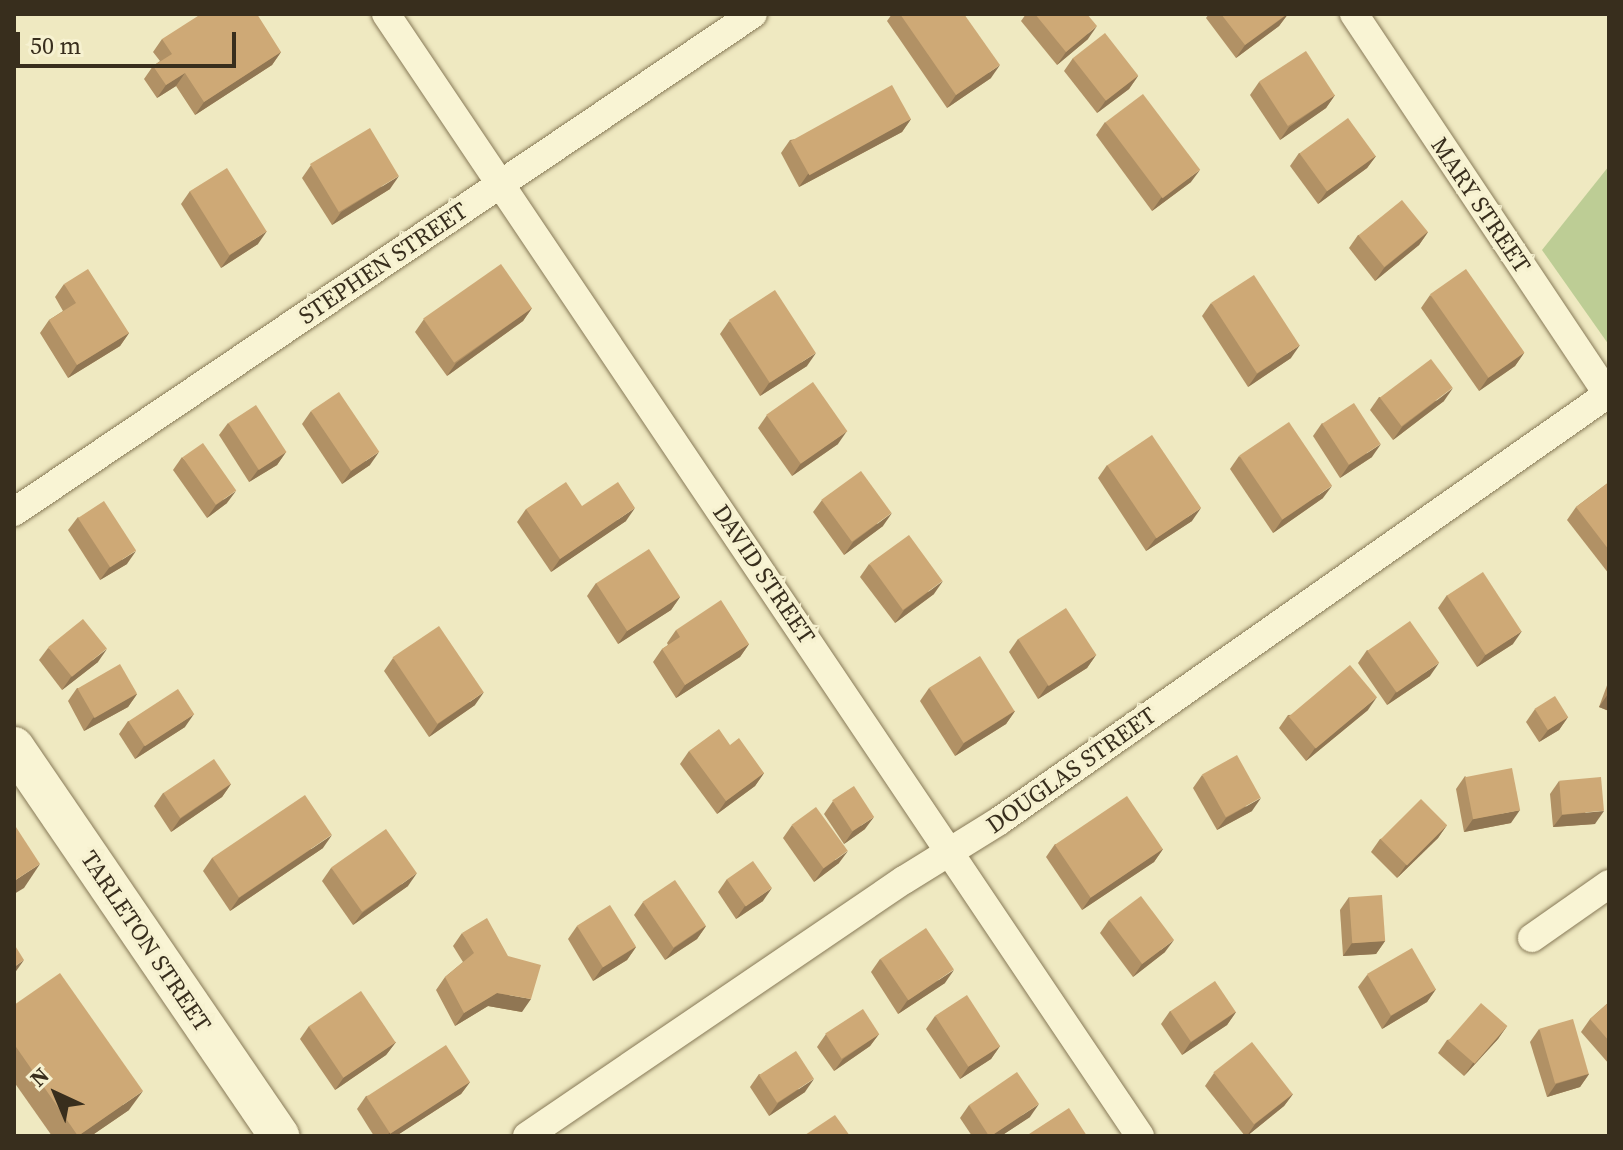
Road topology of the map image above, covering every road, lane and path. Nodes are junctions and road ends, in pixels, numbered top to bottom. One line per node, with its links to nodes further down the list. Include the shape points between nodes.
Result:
1 (386, 14): 4 (street, DAVID STREET)
2 (753, 14): 4 (street, STEPHEN STREET)
3 (1354, 14): 5 (street, MARY STREET)
4 (502, 183): 6 (street, STEPHEN STREET); 8 (street, DAVID STREET)
5 (1608, 395): 8 (street, DOUGLAS STREET)
6 (14, 512)
7 (14, 747): 11 (main road, TARLETON STREET)
8 (950, 852): 12 (street, DOUGLAS STREET); 13 (street, DAVID STREET)
9 (1609, 884): 10 (street)
10 (1532, 938)
11 (279, 1136)
12 (527, 1136)
13 (1140, 1136)

